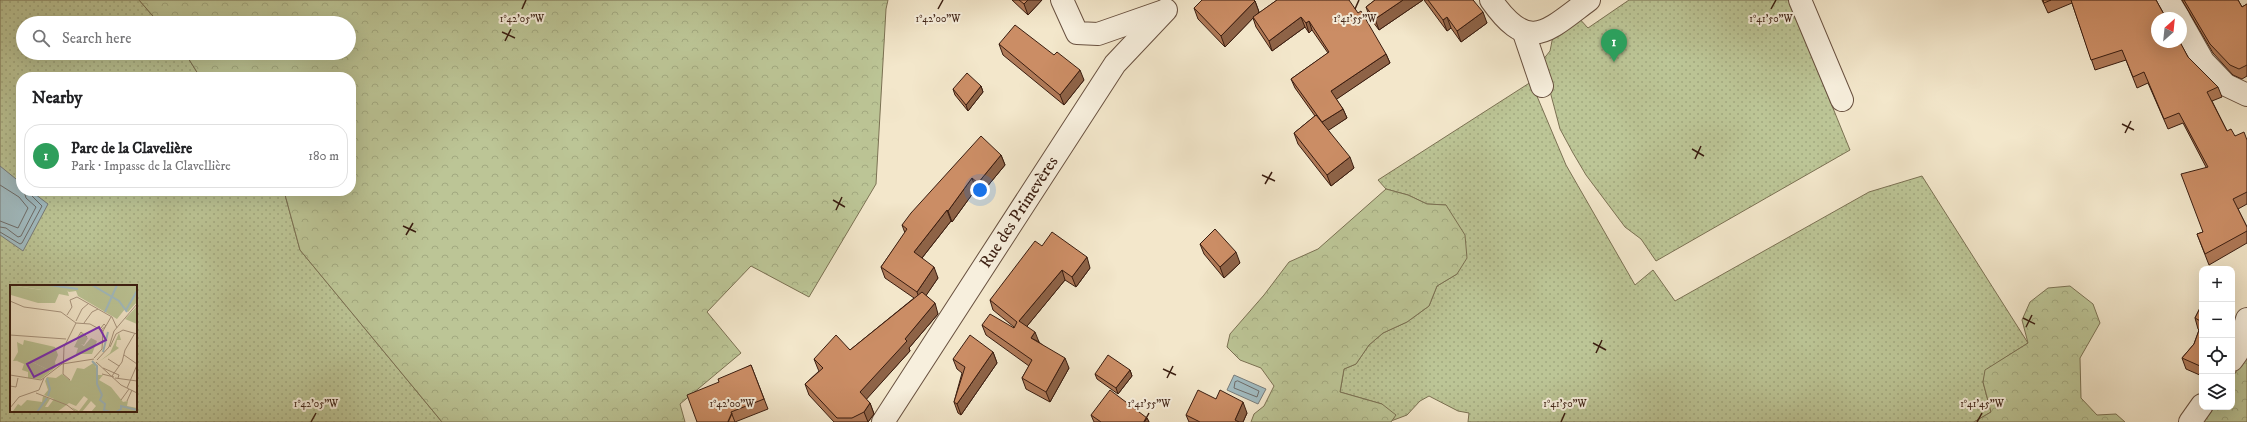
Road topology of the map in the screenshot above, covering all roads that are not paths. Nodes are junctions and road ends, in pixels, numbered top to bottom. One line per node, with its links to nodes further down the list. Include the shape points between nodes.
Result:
1 (1062, 0): 6 (street, via 1077,33 1098,34)
2 (1490, 0): 8 (street, via 1504,20)
3 (1589, 0): 8 (street, via 1547,31)
4 (1800, 0): 12 (street)
5 (2168, 0): 7 (street)
6 (1171, 5): 16 (street, Rue des Primevères, via 1115,64)
7 (2175, 12)
8 (1524, 33): 10 (street)
9 (2187, 33): 11 (street, via 2203,62 2226,86)
10 (1542, 86)
11 (2247, 95)
12 (1842, 100)
13 (2247, 320): 14 (street)
14 (2235, 357)
15 (2199, 409): 17 (street)
16 (883, 422)
17 (2190, 422)

